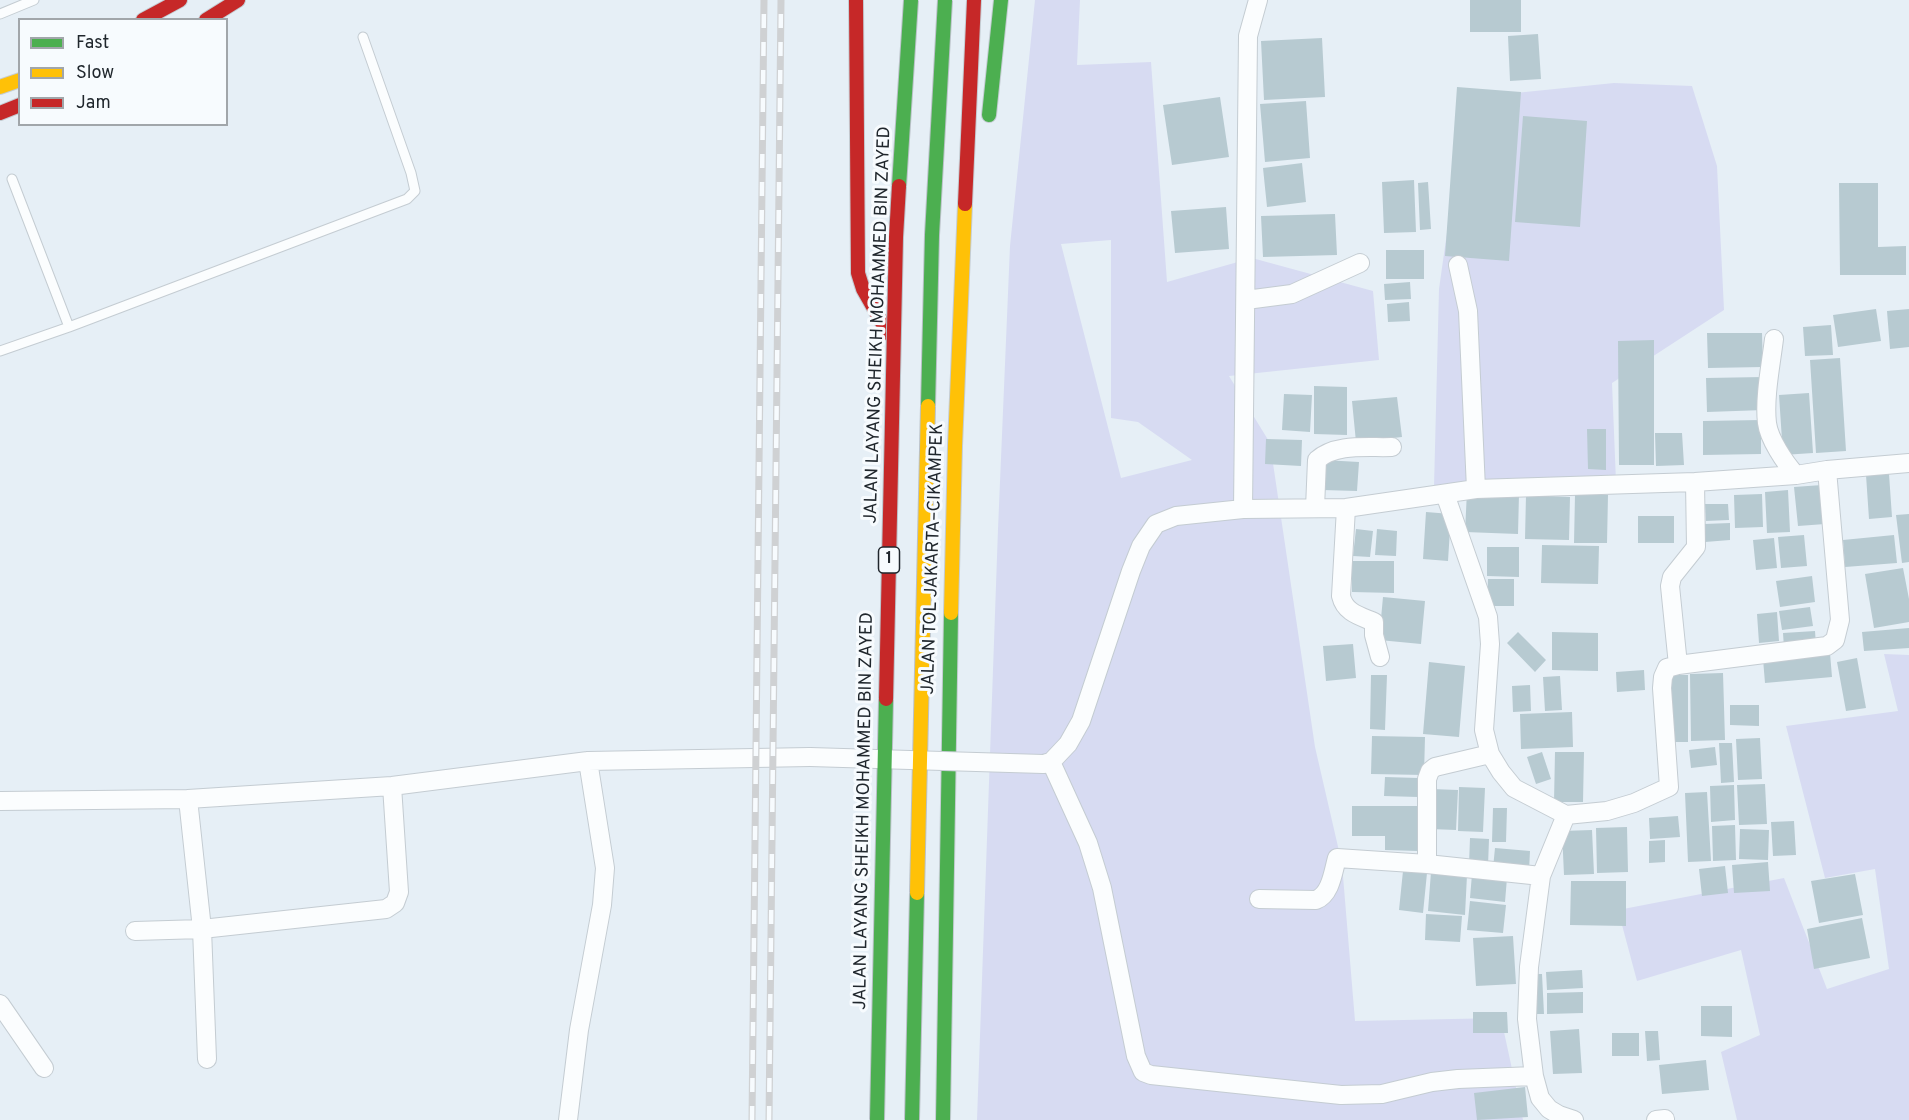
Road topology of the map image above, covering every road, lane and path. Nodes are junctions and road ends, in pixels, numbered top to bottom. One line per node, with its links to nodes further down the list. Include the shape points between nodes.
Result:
1 (34, 0): 11 (lane)
2 (180, 0): 12 (main road)
3 (238, 0): 13 (main road)
4 (856, 0): 26 (main road, via 858,273 862,289)
5 (904, 0): 26 (main road, 1)
6 (911, 0): 60 (main road, JALAN LAYANG SHEIKH MOHAMMED BIN ZAYED / 1, bridge, via 896,237)
7 (945, 0): 61 (main road, 1, bridge, via 932,235)
8 (974, 0): 29 (main road, JALAN TOL JAKARTA–CIKAMPEK)
9 (1001, 0): 19 (main road)
10 (1258, 0): 24 (street, via 1248,36)
11 (0, 14)
12 (147, 18)
13 (209, 18)
14 (363, 37): 25 (lane, via 411,173 414,190 407,199)
15 (18, 81): 16 (main road)
16 (0, 87)
17 (18, 106): 18 (main road)
18 (0, 113)
19 (988, 129)
20 (12, 179): 25 (lane)
21 (978, 223): 29 (main road)
22 (1360, 263): 24 (street, via 1292,294)
23 (1458, 265): 35 (street, via 1468,312)
24 (1246, 300): 37 (street)
25 (69, 327): 28 (lane)
26 (888, 333): 59 (main road, 1)
27 (1774, 339): 33 (street, via 1767,424 1784,462)
28 (0, 351)
29 (955, 446): 62 (main road, JALAN TOL JAKARTA–CIKAMPEK)
30 (1392, 447): 38 (street, via 1333,449 1323,454 1317,459)
31 (1909, 463): 32 (street)
32 (1827, 470): 33 (street); 41 (street, via 1840,620 1835,640 1827,646)
33 (1796, 475): 34 (street)
34 (1695, 482): 35 (street); 41 (street, via 1696,547 1672,577 1670,586)
35 (1476, 489): 36 (street)
36 (1445, 494): 39 (street); 42 (street, via 1488,617 1484,730)
37 (1243, 508): 38 (street); 44 (street, via 1176,516 1156,524 1131,571 1081,721 1068,744)
38 (1315, 508): 39 (street)
39 (1346, 508): 40 (street, via 1341,596 1349,611 1374,622)
40 (1380, 657)
41 (1678, 665): 48 (street, via 1667,668 1663,677 1669,787 1607,811)
42 (1490, 754): 48 (street, via 1514,788); 49 (street, via 1430,771)
43 (588, 761): 44 (street, bridge, via 810,757); 45 (street); 58 (street, via 605,868)
44 (1047, 763): 57 (street, via 1088,843 1102,888 1136,1056 1143,1072 1341,1095 1382,1094 1458,1079)
45 (392, 786): 46 (street); 52 (street, via 399,892 395,903 386,909)
46 (188, 799): 47 (street); 52 (street)
47 (0, 801)
48 (1566, 815): 50 (street)
49 (1427, 864): 50 (street); 51 (street, via 1337,858 1321,898)
50 (1541, 876): 57 (street, via 1527,1018)
51 (1259, 899)
52 (202, 929): 53 (street); 55 (street)
53 (135, 931)
54 (0, 1004): 56 (street)
55 (207, 1059)
56 (44, 1068)
57 (1534, 1076): 63 (street, via 1540,1098 1549,1108)
58 (568, 1120)
59 (871, 1120)
60 (877, 1120)
61 (912, 1120)
62 (942, 1120)
63 (1574, 1120)

